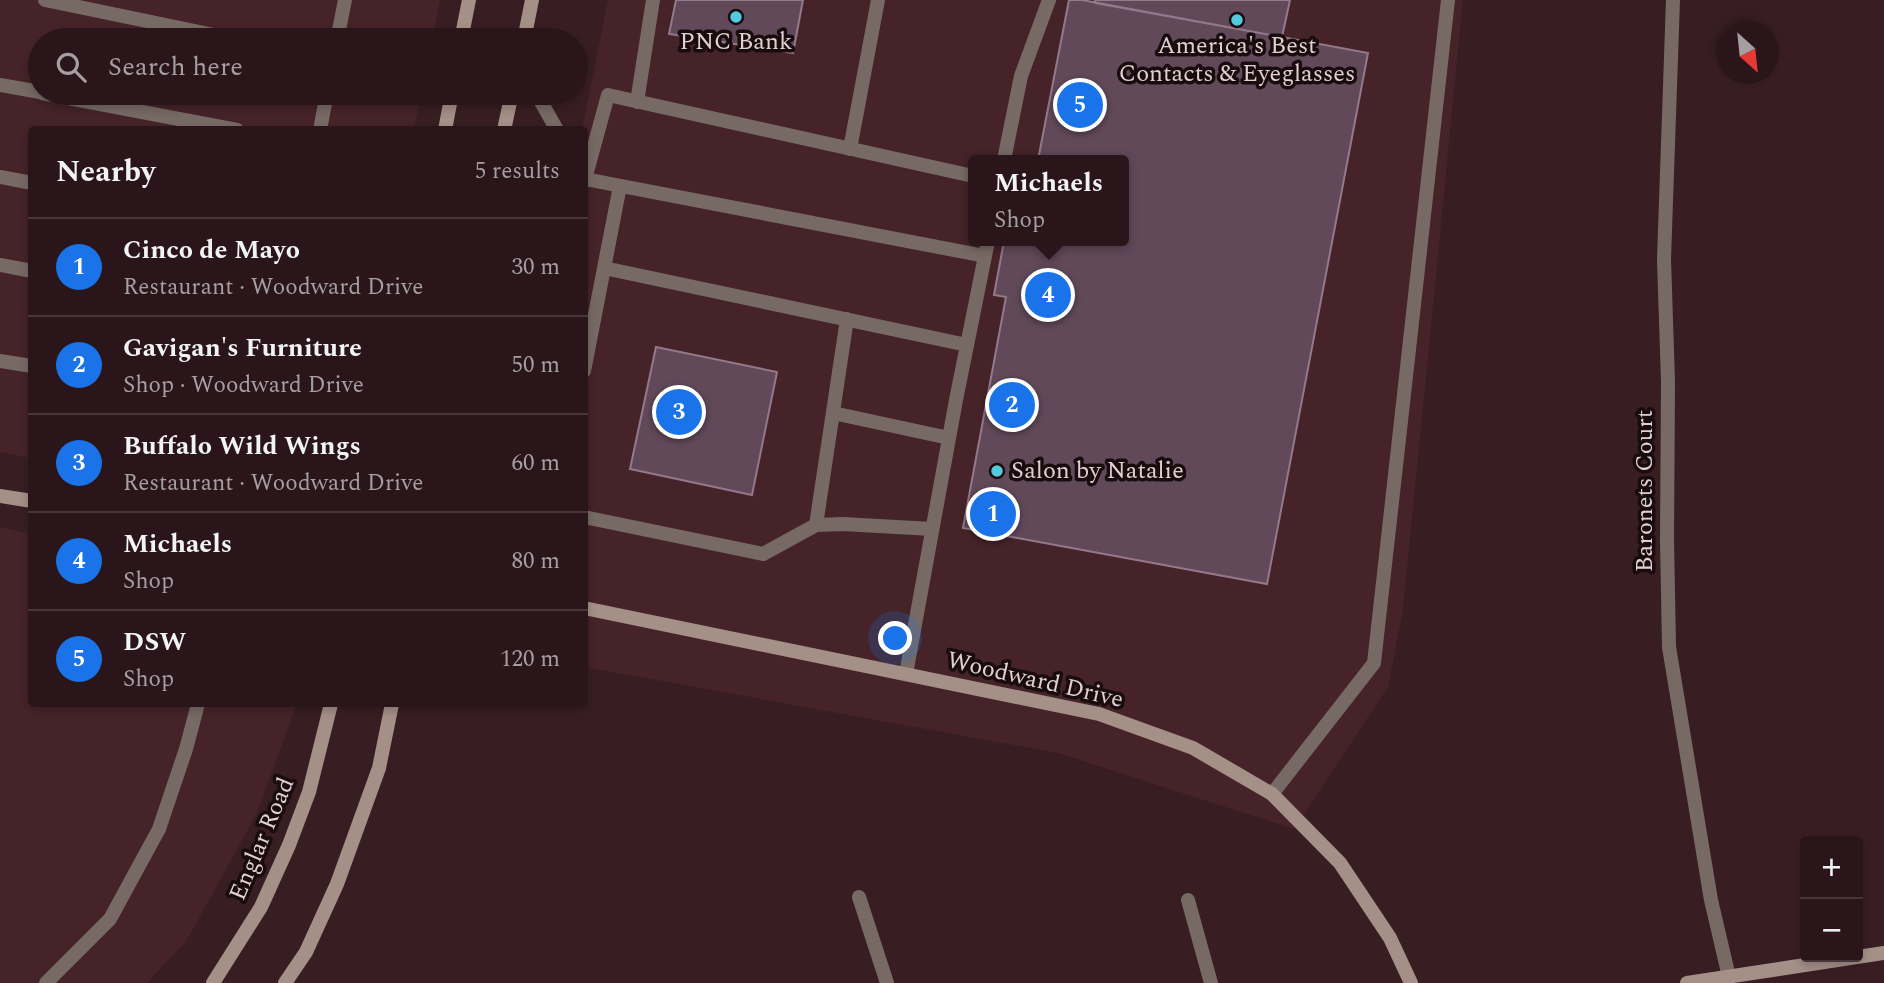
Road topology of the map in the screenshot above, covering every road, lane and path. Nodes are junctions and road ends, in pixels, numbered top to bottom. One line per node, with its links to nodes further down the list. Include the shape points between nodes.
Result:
1 (45, 0): 10 (street)
2 (345, 0): 11 (street)
3 (469, 0): 12 (street)
4 (532, 0): 13 (street)
5 (653, 0): 16 (street)
6 (878, 0): 27 (street)
7 (1048, 0): 29 (street, via 1021,76)
8 (1448, 0): 57 (street, via 1374,663)
9 (1673, 0): 61 (street, Baronets Court, via 1664,259 1670,647 1711,901)
10 (180, 28)
11 (339, 28)
12 (463, 28)
13 (526, 28)
14 (0, 85): 15 (street)
15 (28, 90)
16 (637, 102): 27 (street); 28 (street, via 608,95)
17 (105, 105): 22 (street)
18 (325, 105): 23 (street)
19 (450, 105): 24 (street)
20 (509, 105): 25 (street)
21 (543, 105): 26 (street)
22 (216, 126)
23 (321, 126)
24 (446, 126)
25 (505, 126)
26 (555, 126)
27 (850, 149): 30 (street)
28 (588, 150)
29 (1005, 155)
30 (968, 175)
31 (0, 177): 33 (street)
32 (588, 180): 34 (street)
33 (28, 182)
34 (620, 186): 36 (street); 38 (street)
35 (987, 246): 36 (street)
36 (985, 257): 41 (street)
37 (0, 265): 39 (street)
38 (604, 268): 40 (street); 42 (street)
39 (28, 270)
40 (847, 319): 41 (street); 45 (street)
41 (967, 345): 46 (street)
42 (588, 350)
43 (0, 361): 44 (street)
44 (28, 365)
45 (833, 413): 46 (street); 50 (street)
46 (949, 438): 51 (street)
47 (0, 496): 48 (street)
48 (28, 500)
49 (588, 518): 50 (street, via 763,554)
50 (816, 525): 51 (street)
51 (933, 529): 53 (street)
52 (588, 609): 53 (street, Woodward Drive)
53 (906, 674): 57 (street, Woodward Drive, via 1099,714 1193,748)
54 (197, 707): 62 (street, via 159,829 110,919)
55 (330, 707): 63 (street, Englar Road, via 309,792 289,845 261,906)
56 (391, 707): 64 (street, via 379,768 337,884 306,952)
57 (1272, 794): 67 (street, Woodward Drive, via 1340,863 1390,937)
58 (859, 897): 65 (street)
59 (1188, 900): 66 (street)
60 (1884, 953): 61 (street)
61 (1729, 976): 68 (street)
62 (46, 983)
63 (213, 983)
64 (285, 983)
65 (887, 983)
66 (1211, 983)
67 (1410, 983)
68 (1688, 983)

